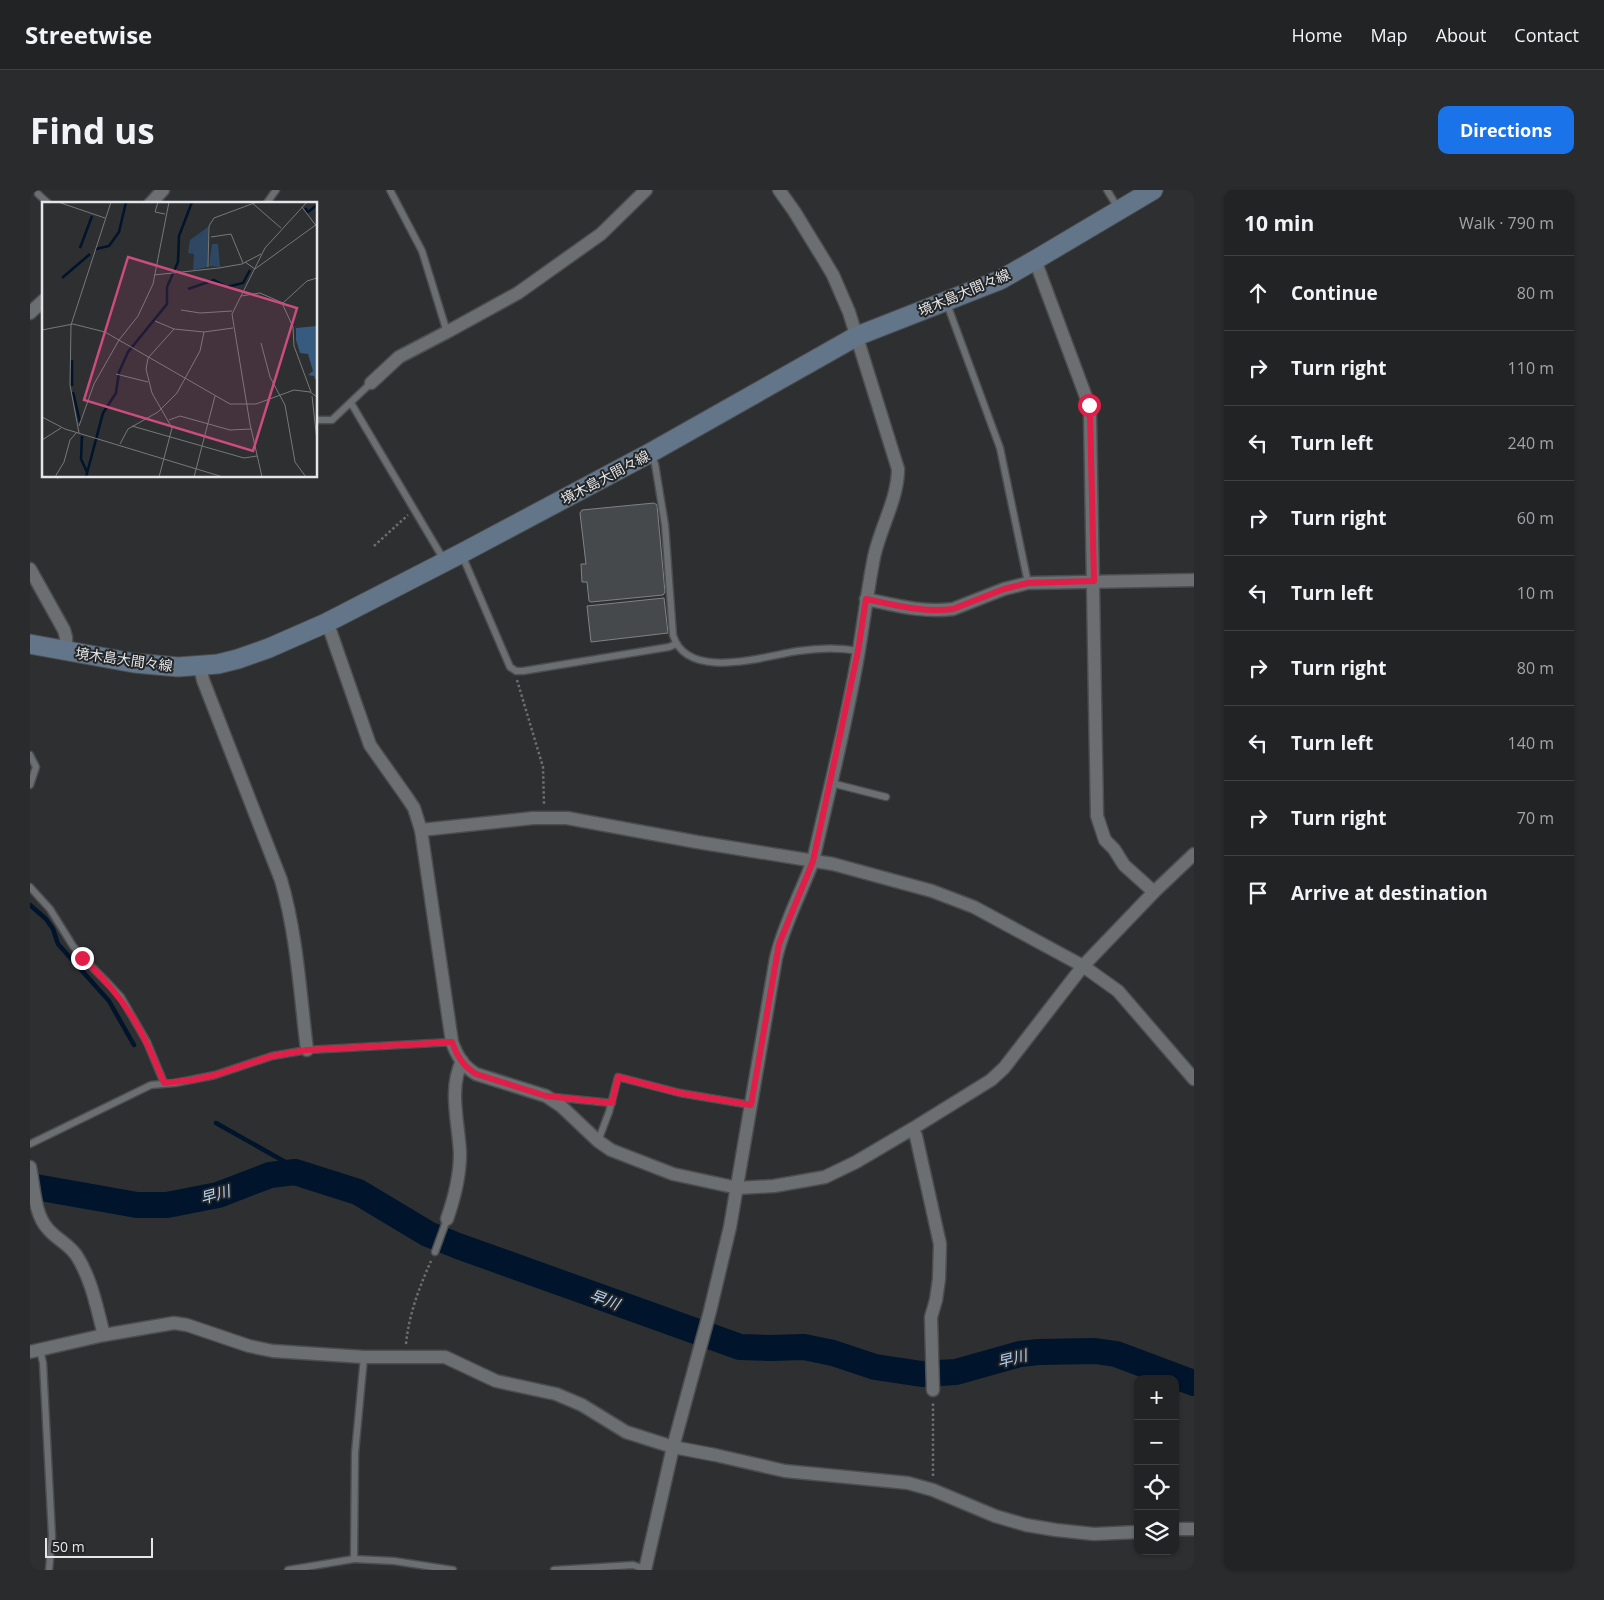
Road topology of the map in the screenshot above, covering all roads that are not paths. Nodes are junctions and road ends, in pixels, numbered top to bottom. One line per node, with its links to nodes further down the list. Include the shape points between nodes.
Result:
1 (164, 190): 10 (street)
2 (276, 190): 11 (lane)
3 (390, 190): 17 (lane, via 422,251)
4 (646, 190): 17 (street, via 601,234 518,293)
5 (778, 190): 18 (street, via 833,275)
6 (1107, 190): 12 (lane)
7 (1153, 190): 12 (main road, 境木島大間々線)
8 (38, 194): 9 (lane)
9 (47, 202)
10 (152, 202)
11 (267, 202)
12 (1120, 211): 13 (main road, 境木島大間々線)
13 (1035, 260): 15 (main road, 境木島大間々線, via 1000,280); 26 (street, via 1090,414)
14 (42, 302): 16 (street)
15 (947, 302): 18 (main road, 境木島大間々線); 27 (lane, via 1000,448)
16 (30, 313)
17 (448, 332): 19 (street, via 399,357)
18 (857, 336): 22 (main road, 境木島大間々線); 28 (street, via 898,469)
19 (372, 383): 20 (lane)
20 (351, 403): 21 (lane, via 332,420); 23 (lane, via 414,509)
21 (318, 420)
22 (650, 453): 23 (main road, 境木島大間々線); 31 (lane, via 655,464 665,524)
23 (453, 557): 29 (main road, 境木島大間々線); 31 (lane, via 510,667 516,671)
24 (30, 569): 32 (street, via 64,630)
25 (1194, 580): 26 (street)
26 (1094, 581): 27 (street); 43 (street, via 1097,816 1105,840 1124,865)
27 (1028, 583): 28 (street, via 944,610 921,610)
28 (866, 599): 33 (street)
29 (326, 623): 34 (main road, 境木島大間々線, via 238,659); 39 (street, via 370,745 414,808)
30 (30, 644): 32 (main road, 境木島大間々線)
31 (676, 644): 33 (lane, via 691,657 714,663 799,651)
32 (66, 651): 34 (main road, 境木島大間々線, via 153,665)
33 (858, 651): 36 (street)
34 (200, 666): 46 (street, via 287,900)
35 (30, 755): 37 (lane, via 36,767)
36 (831, 782): 38 (lane); 41 (street)
37 (30, 785)
38 (886, 798)
39 (421, 830): 41 (street, via 567,818); 45 (street)
40 (1194, 854): 43 (street)
41 (813, 861): 44 (street, via 932,891 974,908); 52 (street, via 779,944)
42 (30, 887): 49 (lane, via 50,909 82,958 121,997 147,1042)
43 (1154, 892): 44 (street)
44 (1083, 966): 48 (street, via 1118,991); 53 (street, via 1004,1068 991,1080)
45 (452, 1042): 46 (lane); 47 (street)
46 (307, 1050): 49 (lane, via 272,1056 215,1075)
47 (462, 1062): 50 (street, via 476,1074); 58 (street, via 455,1092 460,1155)
48 (1194, 1079)
49 (164, 1083): 55 (lane, via 140,1090)
50 (546, 1096): 51 (lane); 54 (street)
51 (612, 1103): 52 (lane, via 618,1077 680,1093); 54 (lane)
52 (751, 1105): 57 (street)
53 (912, 1129): 57 (street, via 825,1177 774,1186); 63 (street, via 940,1244 936,1300 931,1317)
54 (598, 1141): 57 (street, via 610,1150 673,1174)
55 (30, 1144)
56 (30, 1168): 60 (street, via 44,1224 78,1257)
57 (738, 1188): 64 (street, via 710,1311)
58 (447, 1219): 59 (lane)
59 (435, 1252)
60 (104, 1335): 61 (street); 62 (street, via 174,1323 273,1351)
61 (35, 1351): 70 (lane, via 43,1363 52,1554)
62 (364, 1357): 64 (street, via 445,1357 496,1381 556,1394 582,1405 626,1432); 68 (lane, via 355,1453)
63 (934, 1390)
64 (673, 1447): 67 (street, via 786,1472 900,1482 933,1490 1026,1525 1094,1534); 69 (street)
65 (1179, 1529): 66 (street)
66 (1194, 1529)
67 (1134, 1532)
68 (354, 1559): 71 (lane); 72 (lane)
69 (645, 1569): 73 (lane, via 633,1565)
70 (49, 1570)
71 (288, 1570)
72 (453, 1570)
73 (554, 1570)

